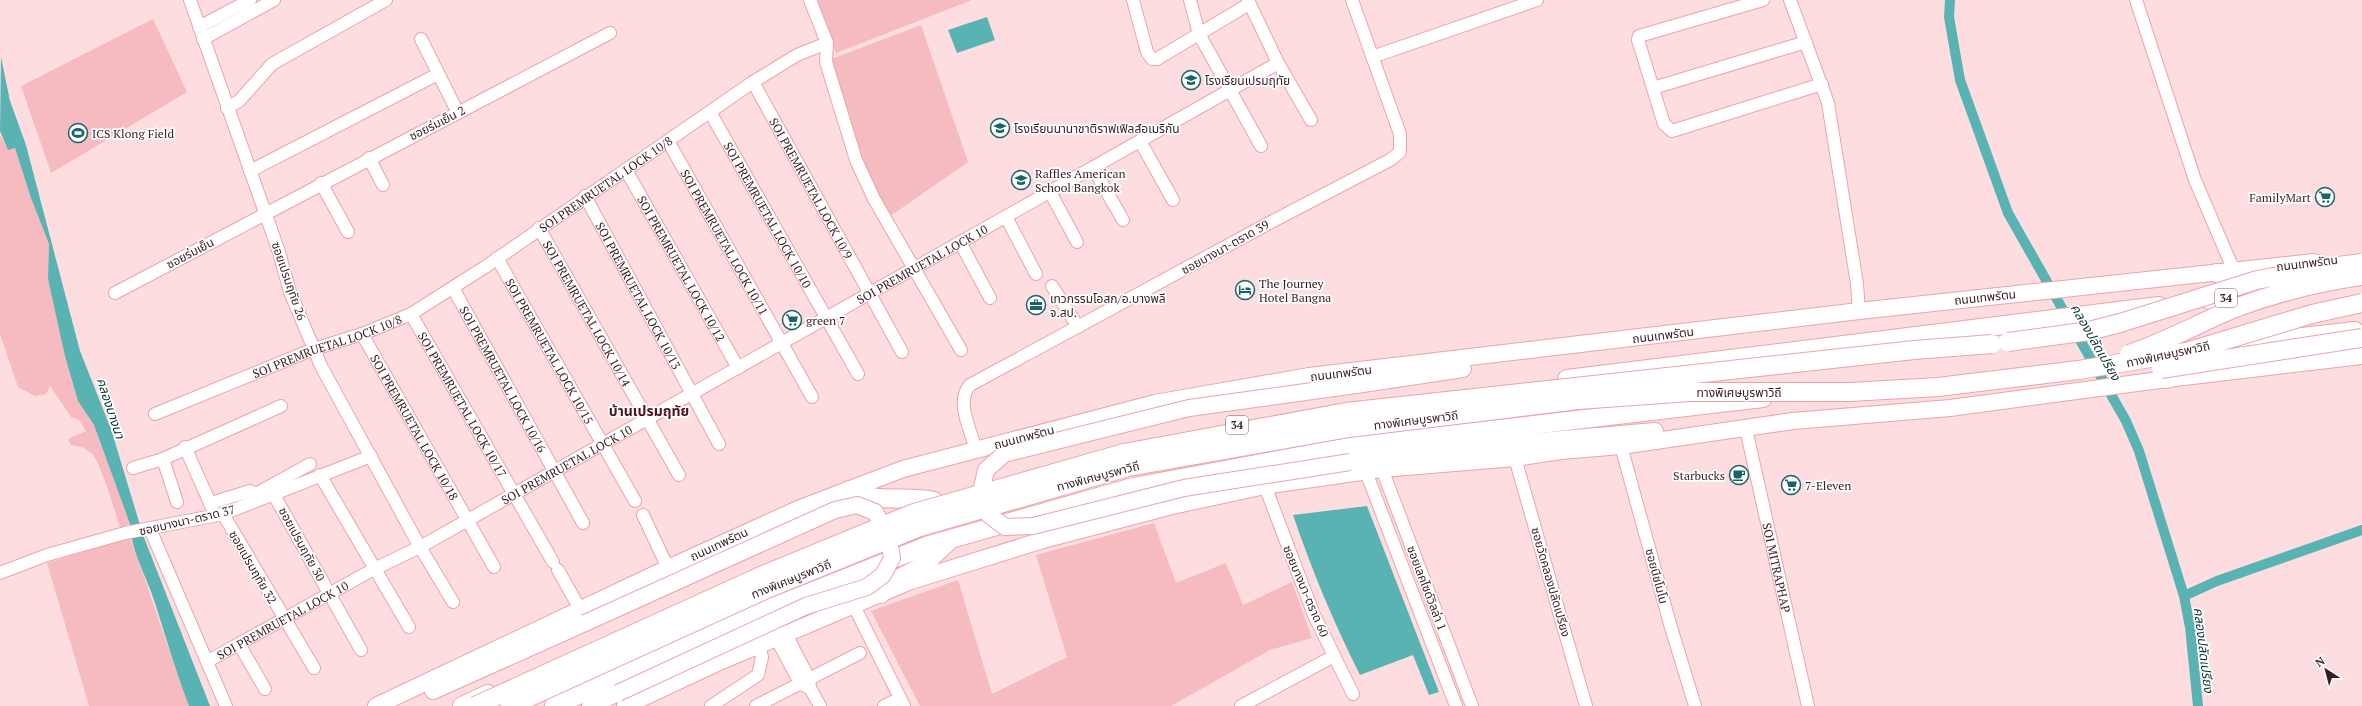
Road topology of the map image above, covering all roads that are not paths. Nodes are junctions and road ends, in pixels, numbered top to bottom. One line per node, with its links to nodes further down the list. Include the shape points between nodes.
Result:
1 (190, 0): 14 (street, ซอยเปรมฤทัย 26)
2 (250, 0): 14 (street)
3 (274, 0): 14 (street)
4 (386, 0): 27 (street, via 272,64 239,101)
5 (810, 0): 19 (street)
6 (1133, 0): 16 (street, via 1147,52 1152,59 1157,60)
7 (1190, 0): 16 (street)
8 (1352, 0): 20 (street, ซอยบางนา-ตราด 39)
9 (1537, 0): 20 (street)
10 (1762, 0): 25 (street, via 1639,36 1638,40)
11 (1790, 0): 18 (street)
12 (2136, 0): 54 (street, via 2195,180)
13 (1249, 2): 16 (street); 21 (street)
14 (201, 33): 27 (street, ซอยเปรมฤทัย 26)
15 (610, 33): 29 (street, ซอยร่มเย็น 2)
16 (1199, 34): 26 (street)
17 (420, 39): 22 (street)
18 (1806, 42): 24 (street); 25 (street)
19 (827, 43): 23 (street, SOI PREMRUETAL LOCK 10/8, via 797,55); 53 (street, via 826,62 856,160 874,199)
20 (1372, 57): 69 (street, ซอยบางนา-ตราด 39, via 1400,134 1402,146 1396,157)
21 (1278, 63): 26 (street, SOI PREMRUETAL LOCK 10); 30 (street)
22 (438, 74): 29 (street); 37 (street)
23 (753, 82): 28 (street, SOI PREMRUETAL LOCK 10/8); 63 (street, SOI PREMRUETAL LOCK 10/9)
24 (1822, 84): 25 (street, via 1672,131 1664,124); 66 (street, via 1828,103 1857,284)
25 (1653, 88)
26 (1229, 90): 32 (street, SOI PREMRUETAL LOCK 10); 33 (street)
27 (227, 108): 37 (street, ซอยเปรมฤทัย 26)
28 (710, 112): 31 (street, SOI PREMRUETAL LOCK 10/8); 68 (street, SOI PREMRUETAL LOCK 10/10)
29 (458, 113): 34 (street, ซอยร่มเย็น 2)
30 (1310, 120)
31 (668, 141): 36 (street, SOI PREMRUETAL LOCK 10/8); 74 (street, SOI PREMRUETAL LOCK 10/11)
32 (1140, 141): 35 (street, SOI PREMRUETAL LOCK 10); 42 (street)
33 (1261, 146)
34 (369, 158): 38 (street, ซอยร่มเย็น 2); 39 (street)
35 (1092, 168): 40 (street, SOI PREMRUETAL LOCK 10); 45 (street)
36 (626, 170): 41 (street, SOI PREMRUETAL LOCK 10/8); 81 (street, SOI PREMRUETAL LOCK 10/12)
37 (250, 171): 43 (street, ซอยเปรมฤทัย 26)
38 (321, 183): 43 (street, ซอยร่มเย็น 2); 47 (street)
39 (383, 185)
40 (1050, 192): 44 (street, SOI PREMRUETAL LOCK 10); 49 (street)
41 (585, 196): 46 (street, SOI PREMRUETAL LOCK 10/8); 84 (street, SOI PREMRUETAL LOCK 10/13)
42 (1173, 200)
43 (265, 212): 62 (street, ซอยร่มเย็น); 75 (street, ซอยเปรมฤทัย 26, via 290,292)
44 (1006, 217): 48 (street, SOI PREMRUETAL LOCK 10); 56 (street)
45 (1123, 220)
46 (539, 228): 51 (street, SOI PREMRUETAL LOCK 10/8); 88 (street, SOI PREMRUETAL LOCK 10/14)
47 (348, 232)
48 (960, 242): 53 (street, SOI PREMRUETAL LOCK 10); 64 (street)
49 (1077, 242)
50 (2362, 257): 54 (main road, ถนนเทพรัตน / 34)
51 (496, 258): 60 (street, SOI PREMRUETAL LOCK 10/8); 92 (street, SOI PREMRUETAL LOCK 10/15)
52 (2362, 263): 146 (highway, ทางพิเศษบูรพาวิถี, bridge, via 2257,280 2120,324 2089,331 2000,343 1346,412 1124,453 914,513 761,576)
53 (915, 268): 63 (street, SOI PREMRUETAL LOCK 10); 76 (street)
54 (2234, 271): 55 (main road, ถนนเทพรัตน / 34)
55 (2216, 273): 61 (highway); 66 (main road, ถนนเทพรัตน / 34)
56 (1036, 274)
57 (2362, 276): 80 (highway, bridge, via 2327,282 2250,303 2144,349)
58 (2362, 282): 61 (highway, ถนนเทพรัตน / 34)
59 (1052, 286): 69 (street)
60 (453, 288): 67 (street, SOI PREMRUETAL LOCK 10/8); 101 (street, SOI PREMRUETAL LOCK 10/16)
61 (2290, 290): 109 (highway, ถนนเทพรัตน / 34, via 1344,406 1122,446)
62 (115, 293)
63 (871, 293): 68 (street, SOI PREMRUETAL LOCK 10); 77 (street, SOI PREMRUETAL LOCK 10/9)
64 (990, 298)
65 (2362, 303): 80 (highway, ทางพิเศษบูรพาวิถี, bridge, via 2312,314 2186,352)
66 (1859, 311): 78 (main road, ถนนเทพรัตน / 34)
67 (411, 314): 71 (street, SOI PREMRUETAL LOCK 10/8); 108 (street, SOI PREMRUETAL LOCK 10/17)
68 (827, 317): 74 (street, SOI PREMRUETAL LOCK 10); 82 (street, SOI PREMRUETAL LOCK 10/10)
69 (1078, 327): 95 (street, ซอยบางนา-ตราด 39, via 970,385 964,391 962,400)
70 (2362, 330): 73 (highway)
71 (362, 334): 75 (street, SOI PREMRUETAL LOCK 10/8); 114 (street, SOI PREMRUETAL LOCK 10/18)
72 (2362, 338): 148 (highway, bridge, via 2141,372 1938,396 1850,401 1690,401 1579,409 1350,437 1130,476 922,536 770,597)
73 (2256, 342): 80 (highway, via 2113,358); 83 (highway)
74 (782, 343): 81 (street, SOI PREMRUETAL LOCK 10); 85 (street, SOI PREMRUETAL LOCK 10/11)
75 (314, 349): 87 (street, SOI PREMRUETAL LOCK 10/8); 96 (street, ซอยเปรมฤทัย 26)
76 (961, 350)
77 (902, 352)
78 (1530, 352): 90 (main road, bridge, via 1462,370 1189,408 1004,454 986,470 981,492 989,515 1005,527 1033,526 1184,488 1350,462 1686,428); 95 (main road, ถนนเทพรัตน / 34, via 1309,376 1155,403)
79 (2362, 356): 83 (main road)
80 (2080, 366): 117 (highway, via 1353,446 1133,488); 147 (highway, ทางพิเศษบูรพาวิถี, bridge, via 1930,388 1850,392 1690,392 1578,400 1349,428 1128,467 920,527 767,589)
81 (738, 368): 84 (street, SOI PREMRUETAL LOCK 10)
82 (858, 374)
83 (2167, 379): 89 (main road, via 1950,408 1844,416)
84 (692, 394): 88 (street, SOI PREMRUETAL LOCK 10); 91 (street, SOI PREMRUETAL LOCK 10/13)
85 (812, 397)
86 (280, 406): 94 (street)
87 (155, 414)
88 (647, 419): 92 (street, SOI PREMRUETAL LOCK 10); 104 (street, SOI PREMRUETAL LOCK 10/14)
89 (1746, 429): 90 (main road); 160 (street, SOI MITRAPHAP)
90 (1724, 432): 93 (main road)
91 (719, 444)
92 (602, 445): 101 (street, SOI PREMRUETAL LOCK 10); 110 (street, SOI PREMRUETAL LOCK 10/15)
93 (1621, 446): 98 (main road); 159 (street, ซอยนีชโมโน)
94 (185, 447): 97 (street); 112 (street, ซอยเปรมฤทัย 32)
95 (976, 450): 106 (main road, ถนนเทพรัตน / 34, via 903,469)
96 (370, 456): 103 (street, ซอยบางนา-ตราด 37); 118 (street, ซอยเปรมฤทัย 26)
97 (163, 458): 100 (street); 111 (street)
98 (1515, 458): 102 (main road); 158 (street, ซอยวัดคลองปลัดเปรียง)
99 (310, 464): 112 (street, via 256,494 250,491)
100 (133, 468)
101 (555, 470): 108 (street, SOI PREMRUETAL LOCK 10); 115 (street, SOI PREMRUETAL LOCK 10/16)
102 (1374, 471): 105 (main road); 156 (street, ซอยเลคไซด์วิลล่า 1); 157 (street, ซอยเลคไซด์วิลล่า 1)
103 (320, 475): 107 (street, ซอยบางนา-ตราด 37); 121 (street)
104 (679, 475)
105 (1265, 486): 124 (main road, via 1172,506 1043,540 911,581); 135 (street, ซอยบางนา-ตราด 60, via 1297,572)
106 (849, 490): 109 (highway, via 872,499); 120 (main road, ถนนเทพรัตน / 34, via 754,528)
107 (274, 495): 112 (street, ซอยบางนา-ตราด 37); 123 (street, ซอยเปรมฤทัย 30)
108 (513, 495): 114 (street, SOI PREMRUETAL LOCK 10); 127 (street, SOI PREMRUETAL LOCK 10/17)
109 (934, 500): 145 (highway, ถนนเทพรัตน / 34, via 759,571)
110 (635, 501)
111 (177, 502)
112 (216, 511): 116 (street, ซอยบางนา-ตราด 37); 128 (street, ซอยเปรมฤทัย 32)
113 (643, 515): 120 (street)
114 (468, 520): 118 (street, SOI PREMRUETAL LOCK 10); 119 (street, SOI PREMRUETAL LOCK 10/18)
115 (583, 523)
116 (148, 529): 122 (street, ซอยบางนา-ตราด 37, via 47,555); 136 (street)
117 (953, 538): 124 (highway, via 921,567 886,585); 149 (highway, via 926,546 774,606)
118 (420, 547): 121 (street, SOI PREMRUETAL LOCK 10); 125 (street, ซอยเปรมฤทัย 26)
119 (494, 567)
120 (668, 568): 127 (main road, ถนนเทพรัตน / 34)
121 (374, 569): 123 (street, SOI PREMRUETAL LOCK 10); 129 (street)
122 (0, 572)
123 (330, 594): 128 (street, SOI PREMRUETAL LOCK 10); 133 (street, ซอยเปรมฤทัย 30)
124 (881, 594): 126 (main road)
125 (453, 602)
126 (854, 606): 130 (main road); 154 (street)
127 (582, 616): 141 (main road, bridge, via 835,510 857,505 875,512 888,534 892,558 883,576 867,587 806,606); 143 (main road, ถนนเทพรัตน / 34); 144 (main road)
128 (284, 620): 131 (street, SOI PREMRUETAL LOCK 10); 137 (street, ซอยเปรมฤทัย 32)
129 (409, 626)
130 (781, 636): 132 (main road); 138 (street)
131 (239, 644): 136 (street, SOI PREMRUETAL LOCK 10); 139 (street)
132 (759, 646): 141 (main road); 151 (street, via 762,657 758,675)
133 (361, 650)
134 (860, 653): 138 (street)
135 (1334, 656): 140 (street, ซอยบางนา-ตราด 60); 155 (street)
136 (208, 661): 142 (street)
137 (314, 668)
138 (807, 683): 152 (street); 153 (street)
139 (265, 689)
140 (1353, 694)
141 (622, 700): 150 (main road)
142 (226, 706)
143 (376, 706)
144 (400, 706)
145 (462, 706)
146 (475, 706)
147 (510, 706)
148 (531, 706)
149 (554, 706)
150 (590, 706)
151 (711, 706)
152 (756, 706)
153 (820, 706)
154 (904, 706)
155 (1241, 706)
156 (1456, 706)
157 (1472, 706)
158 (1586, 706)
159 (1695, 706)
160 (1808, 706)

